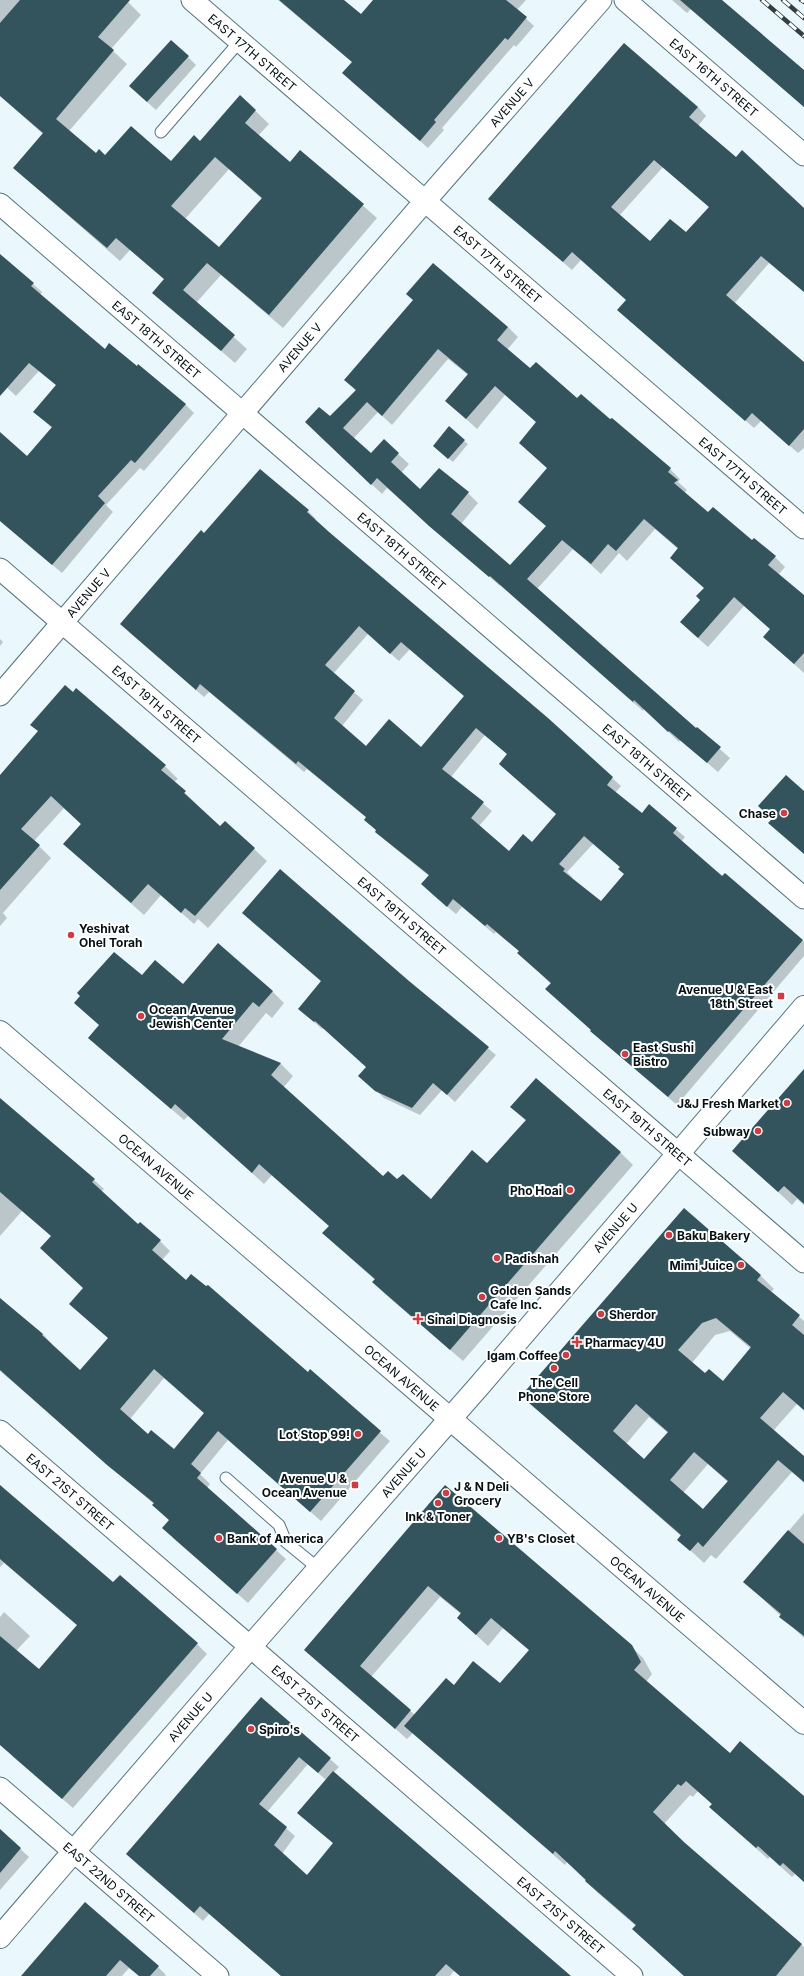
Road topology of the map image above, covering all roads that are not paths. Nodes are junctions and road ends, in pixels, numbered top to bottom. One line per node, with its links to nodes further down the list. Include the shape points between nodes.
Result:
1 (192, 0): 4 (street, EAST 17TH STREET)
2 (601, 0): 7 (street, AVENUE V)
3 (625, 0): 6 (street, EAST 16TH STREET)
4 (240, 41): 5 (lane); 7 (street, EAST 17TH STREET)
5 (161, 132)
6 (804, 155)
7 (425, 201): 9 (street, AVENUE V); 10 (street, EAST 17TH STREET)
8 (0, 204): 9 (street, EAST 18TH STREET)
9 (242, 414): 12 (street, AVENUE V); 14 (street, EAST 18TH STREET)
10 (804, 528)
11 (0, 570): 12 (street, EAST 19TH STREET)
12 (61, 623): 13 (street, AVENUE V); 17 (street, EAST 19TH STREET)
13 (0, 695)
14 (804, 898)
15 (804, 1007): 17 (main road, AVENUE U)
16 (0, 1032): 19 (main road, OCEAN AVENUE)
17 (679, 1154): 18 (street, EAST 19TH STREET); 19 (main road, AVENUE U)
18 (804, 1262)
19 (451, 1419): 22 (main road, AVENUE U); 24 (main road, OCEAN AVENUE)
20 (0, 1431): 23 (street, EAST 21ST STREET)
21 (226, 1478): 22 (lane, via 280,1525 286,1542)
22 (319, 1569): 23 (main road, AVENUE U)
23 (250, 1647): 26 (main road, AVENUE U); 29 (street, EAST 21ST STREET)
24 (804, 1723)
25 (0, 1788): 26 (street, EAST 22ND STREET)
26 (74, 1852): 27 (main road, AVENUE U); 28 (street, EAST 22ND STREET)
27 (0, 1937)
28 (218, 1976)
29 (632, 1976)

